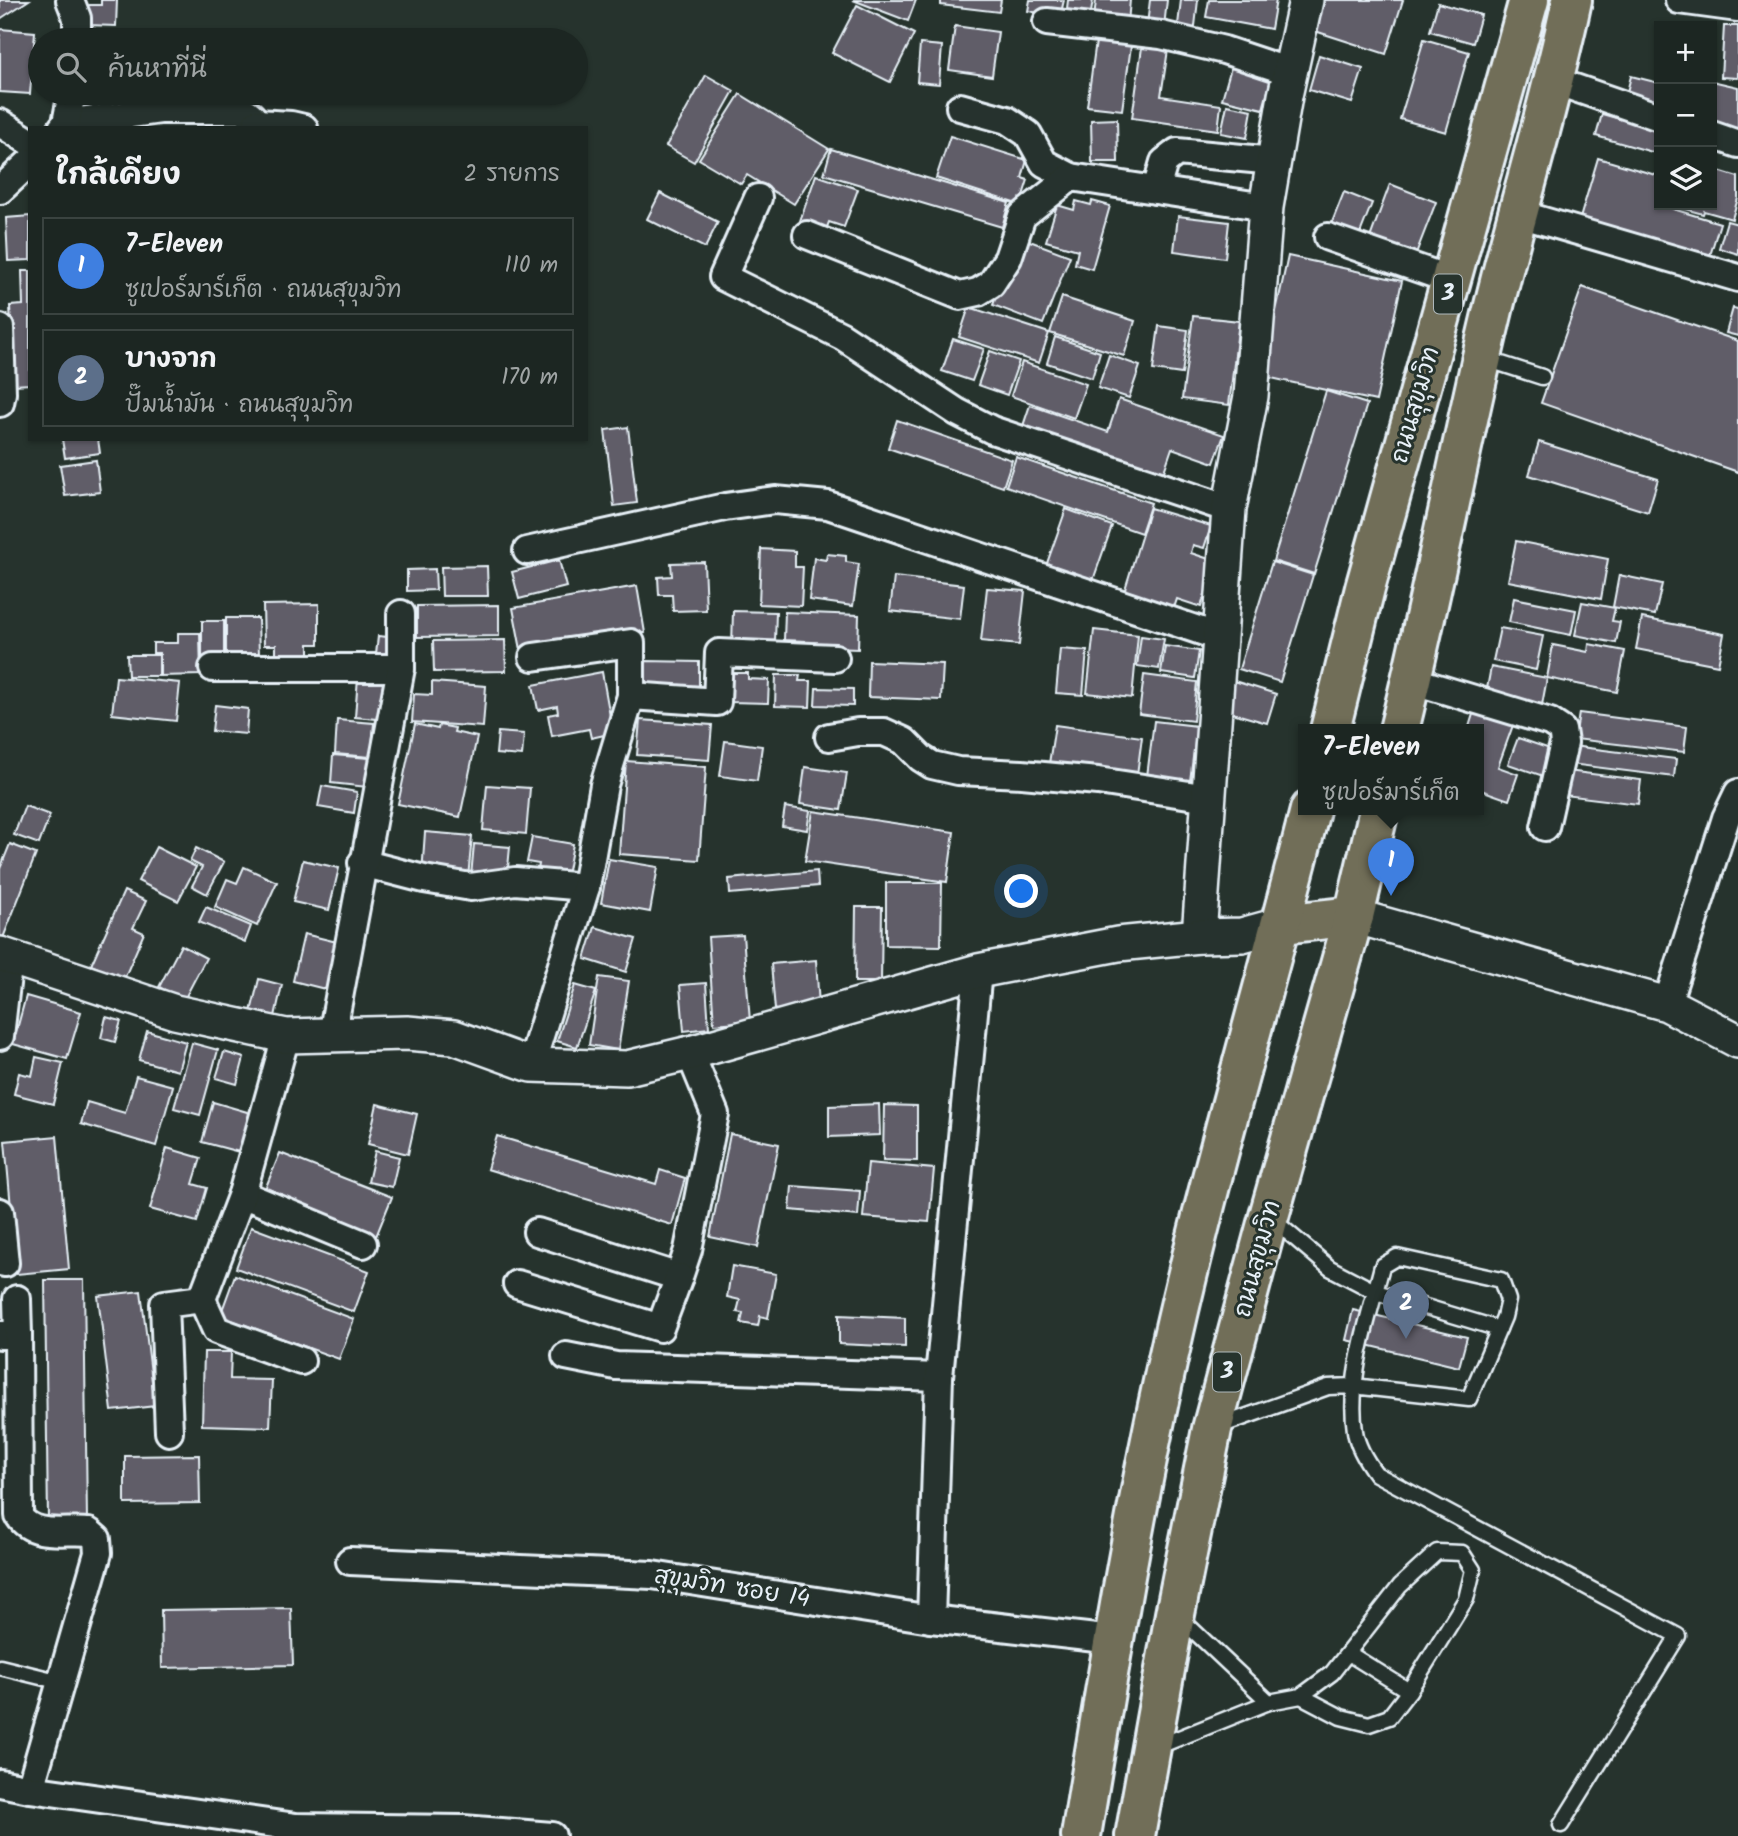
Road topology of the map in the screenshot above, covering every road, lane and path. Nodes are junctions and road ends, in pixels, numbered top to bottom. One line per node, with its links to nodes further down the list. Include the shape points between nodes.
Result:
1 (70, 0): 8 (street)
2 (1306, 0): 9 (street)
3 (1528, 0): 12 (main road, ถนนสุขุมวิท / 3)
4 (1572, 0): 10 (main road, ถนนสุขุมวิท / 3)
5 (1679, 0): 6 (street)
6 (1738, 8)
7 (1048, 22): 9 (street, via 1161,35)
8 (77, 28)
9 (1290, 72): 23 (street)
10 (1555, 81): 14 (street); 15 (main road, ถนนสุขุมวิท / 3)
11 (69, 105): 17 (street)
12 (1499, 106): 15 (main road); 34 (main road, ถนนสุขุมวิท / 3)
13 (960, 107): 25 (street, via 1007,120 1028,134 1044,163)
14 (1654, 115)
15 (1543, 120): 30 (main road, ถนนสุขุมวิท / 3)
16 (0, 123): 21 (street)
17 (64, 125): 18 (street, via 160,110 243,110)
18 (257, 126): 19 (street)
19 (295, 126)
20 (1717, 137): 22 (street)
21 (28, 141)
22 (1738, 144)
23 (1274, 161): 27 (street, via 1177,152 1164,162); 29 (street)
24 (28, 164): 26 (street)
25 (1071, 177): 27 (street); 31 (street, via 1022,216 1007,258 991,284 960,296)
26 (0, 190)
27 (1156, 190): 29 (street)
28 (758, 198): 39 (street, via 723,277 842,337 992,430)
29 (1266, 207): 39 (street, via 1251,396)
30 (1517, 213): 33 (street); 36 (main road, ถนนสุขุมวิท / 3)
31 (807, 235)
32 (1328, 237): 34 (street)
33 (1738, 278)
34 (1451, 280): 49 (main road, ถนนสุขุมวิท / 3)
35 (0, 328): 38 (street)
36 (1482, 357): 37 (lane); 47 (main road, ถนนสุขุมวิท / 3)
37 (1542, 377)
38 (0, 403)
39 (1229, 509): 42 (street)
40 (527, 551): 42 (street, via 725,507 775,500 828,505)
41 (401, 614): 46 (street)
42 (1219, 637): 53 (street)
43 (533, 657): 48 (street, via 631,643)
44 (835, 658): 48 (street, via 719,653 718,702)
45 (213, 668): 46 (street)
46 (401, 668): 57 (street)
47 (1411, 680): 50 (main road, ถนนสุขุมวิท / 3); 56 (street, via 1550,722 1562,730 1564,743)
48 (631, 696): 58 (street, via 604,785)
49 (1331, 724)
50 (1400, 724)
51 (829, 737): 53 (street, via 884,732 904,741 932,765 958,771 1098,781)
52 (1738, 793): 64 (street)
53 (1209, 798): 61 (street)
54 (1309, 815): 60 (main road)
55 (1378, 815): 59 (main road, ถนนสุขุมวิท / 3)
56 (1545, 827)
57 (362, 863): 58 (street, via 471,887 515,881); 65 (street)
58 (586, 887): 70 (street)
59 (1354, 916): 60 (main road); 64 (street); 73 (main road, ถนนสุขุมวิท / 3)
60 (1282, 924): 61 (street, via 1242,935); 93 (main road, via 1174,1329)
61 (1199, 936): 63 (street, via 1118,944)
62 (5, 956): 66 (street); 67 (street, via 174,1012)
63 (978, 971): 69 (street); 86 (street)
64 (1667, 1004): 68 (street)
65 (332, 1035): 67 (street); 70 (street, via 454,1037)
66 (0, 1036)
67 (286, 1036): 71 (street)
68 (1738, 1041)
69 (690, 1053): 70 (street, via 627,1068); 77 (street, via 715,1114)
70 (531, 1065)
71 (242, 1194): 75 (street); 81 (street)
72 (0, 1212): 76 (street, via 5,1263)
73 (1269, 1216): 79 (lane, via 1330,1268); 88 (main road, ถนนสุขุมวิท / 3)
74 (537, 1231): 77 (street)
75 (363, 1244)
76 (0, 1262)
77 (679, 1277): 78 (street, via 660,1328)
78 (517, 1284)
79 (1376, 1292): 82 (lane); 82 (lane, via 1382,1266 1397,1257 1501,1280 1508,1300); 87 (lane)
80 (17, 1299): 83 (street)
81 (202, 1299): 85 (street, via 216,1330); 89 (street, via 164,1304)
82 (1499, 1329): 87 (lane, via 1469,1399)
83 (9, 1335): 96 (street, via 19,1516 24,1525 38,1531 89,1532 97,1539 98,1553)
84 (566, 1356): 86 (street, via 616,1366)
85 (301, 1361)
86 (939, 1377): 92 (street)
87 (1353, 1386): 88 (lane, via 1328,1387); 103 (lane, via 1355,1433 1376,1474 1678,1636)
88 (1212, 1429): 91 (main road, ถนนสุขุมวิท / 3)
89 (169, 1432)
90 (350, 1562): 92 (street, สุขุมวิท ซอย 14, via 652,1575)
91 (1175, 1614): 99 (lane); 100 (main road, ถนนสุขุมวิท / 3)
92 (931, 1619): 93 (street, สุขุมวิท ซอย 14)
93 (1113, 1640): 105 (main road)
94 (1348, 1653): 97 (lane); 97 (lane, via 1400,1586 1437,1552 1462,1553 1474,1570 1466,1599); 98 (lane, via 1332,1673)
95 (0, 1667): 96 (lane)
96 (61, 1682): 102 (street)
97 (1409, 1690): 98 (lane, via 1389,1717 1369,1724 1341,1717)
98 (1301, 1696): 99 (lane)
99 (1269, 1702): 100 (lane)
100 (1150, 1750): 106 (main road, ถนนสุขุมวิท / 3)
101 (0, 1783): 102 (street)
102 (30, 1789): 104 (street, via 296,1826 463,1829)
103 (1561, 1825)
104 (552, 1836)
105 (1081, 1836)
106 (1135, 1836)

